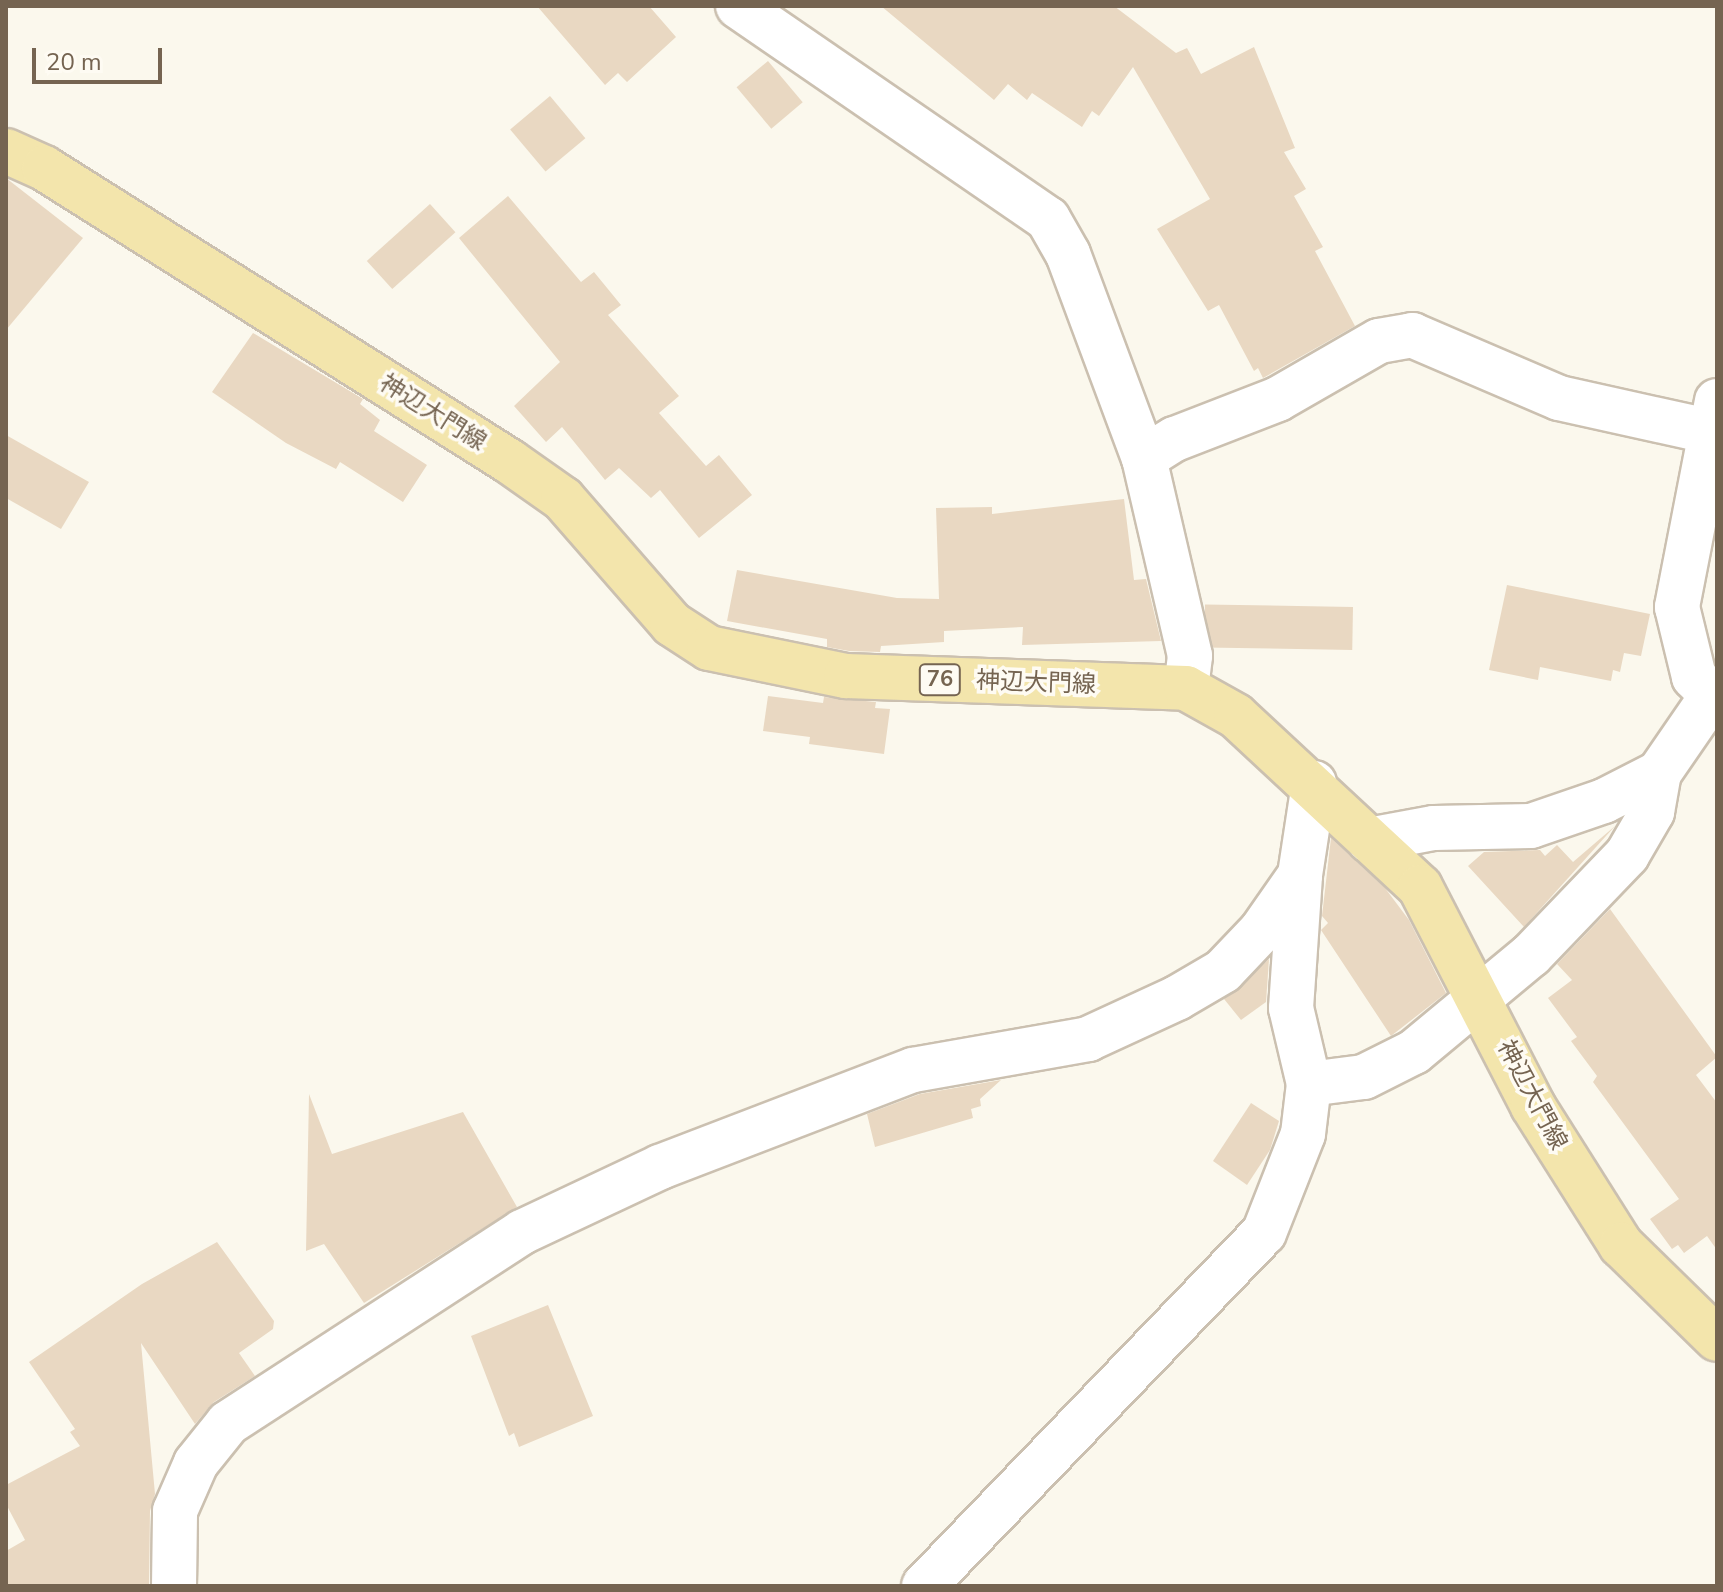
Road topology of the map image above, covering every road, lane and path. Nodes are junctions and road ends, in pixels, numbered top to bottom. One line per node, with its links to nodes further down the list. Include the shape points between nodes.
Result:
1 (738, 6): 4 (street, via 1048,219 1068,254)
2 (6, 151): 5 (main road, 神辺大門線 / 76, via 44,168 563,499 672,624 709,648 846,676)
3 (1716, 422): 4 (street, via 1559,398 1412,335 1379,341 1278,399 1175,439); 6 (street, via 1677,607 1694,677)
4 (1144, 458): 5 (street, via 1190,656)
5 (1186, 688): 8 (main road, 神辺大門線 / 76, via 1236,716)
6 (1714, 698): 7 (street)
7 (1659, 773): 9 (street, via 1604,801 1531,826 1434,828); 11 (street, via 1652,812 1627,855 1531,955)
8 (1314, 783): 9 (main road, 神辺大門線 / 76); 10 (street)
9 (1369, 840): 11 (main road, 神辺大門線 / 76, via 1420,887)
10 (1300, 875): 12 (street, via 1291,1008); 14 (street, via 1261,931 1223,971 1088,1039 913,1070 660,1167 522,1232 228,1423 196,1463 175,1511)
11 (1480, 994): 12 (street, via 1414,1052 1364,1077); 13 (main road, 神辺大門線 / 76, via 1533,1106 1621,1245)
12 (1309, 1084): 15 (street, via 1303,1134 1264,1233)
13 (1717, 1339)
14 (174, 1586)
15 (924, 1586)

